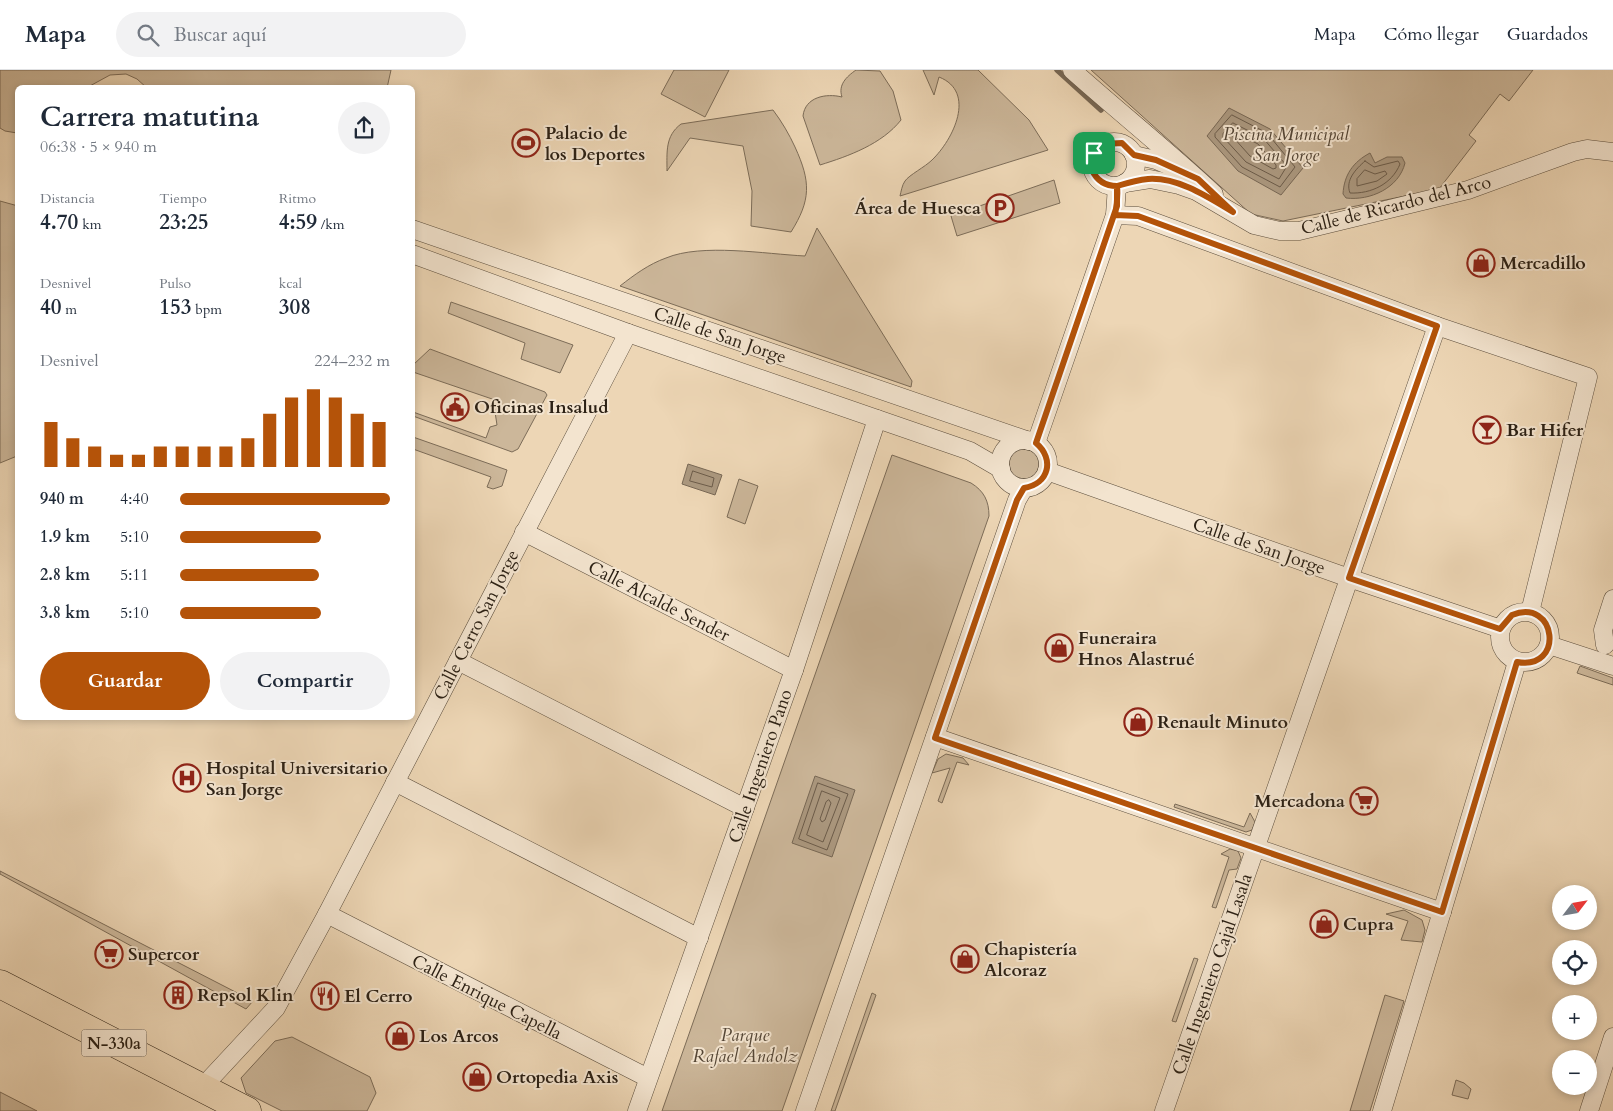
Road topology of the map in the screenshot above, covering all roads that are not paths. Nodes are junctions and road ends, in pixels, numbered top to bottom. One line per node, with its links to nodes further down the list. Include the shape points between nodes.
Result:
1 (1072, 70): 2 (street)
2 (1123, 115): 3 (street); 5 (street)
3 (1130, 150): 5 (street); 6 (street, via 1135,168 1132,177); 6 (street, via 1117,142 1104,144 1092,157 1092,170 1097,178 1108,185)
4 (1613, 152): 7 (street, Calle de Ricardo del Arco, via 1587,149 1573,152 1468,190 1299,231 1266,229)
5 (1198, 179): 7 (street)
6 (1121, 184): 7 (street, Calle de Ricardo del Arco, via 1150,179 1179,185); 8 (street)
7 (1233, 212)
8 (1115, 215): 11 (street, via 1138,216); 14 (street)
9 (415, 230): 14 (street, Calle de San Jorge)
10 (415, 255): 12 (street, Calle de San Jorge)
11 (1437, 326): 19 (street, Calle Ingeniero Cajal Lasala); 21 (street, via 1588,377)
12 (628, 333): 13 (street, Calle de San Jorge); 18 (street, Calle Cerro San Jorge)
13 (878, 419): 15 (street, Calle de San Jorge, via 970,451); 28 (street, Calle Ingeniero Pano)
14 (1032, 442): 15 (street, via 1014,443 1007,448 1000,462); 16 (street, via 1046,455)
15 (1001, 469): 17 (street, via 1009,483)
16 (1047, 470): 17 (street, via 1039,483); 19 (street, Calle de San Jorge)
17 (1024, 488): 29 (street, via 1017,500)
18 (524, 532): 25 (street, Calle Cerro San Jorge); 28 (street, Calle Alcalde Sender)
19 (1349, 578): 22 (street, Calle de San Jorge); 32 (street, Calle Ingeniero Cajal Lasala)
20 (1613, 600): 24 (street, via 1603,630)
21 (1530, 612): 22 (street, via 1512,615); 23 (street, via 1547,624)
22 (1500, 629): 26 (street, via 1502,649)
23 (1549, 644): 26 (street, via 1537,660); 27 (street)
24 (1604, 645)
25 (458, 661): 30 (street, Calle Cerro San Jorge); 31 (street)
26 (1517, 662): 33 (street)
27 (1613, 666)
28 (794, 670): 31 (street, Calle Ingeniero Pano)
29 (935, 738): 32 (street); 43 (street)
30 (395, 782): 34 (street, Calle Cerro San Jorge); 35 (street)
31 (745, 808): 35 (street, Calle Ingeniero Pano)
32 (1256, 848): 33 (street); 44 (street, Calle Ingeniero Cajal Lasala)
33 (1442, 912): 45 (street)
34 (327, 914): 39 (street, Calle Enrique Capella); 40 (street, Calle Cerro San Jorge, via 276,1008 210,1079)
35 (699, 938): 39 (street, Calle Ingeniero Pano)
36 (0, 984): 40 (highway, N-330a)
37 (0, 1004): 40 (highway, N-330a)
38 (1613, 1037): 46 (street)
39 (648, 1078): 42 (street, Calle Ingeniero Pano)
40 (207, 1100): 41 (highway, N-330a)
41 (247, 1111)
42 (637, 1111)
43 (805, 1111)
44 (1164, 1111)
45 (1382, 1111)
46 (1589, 1111)

